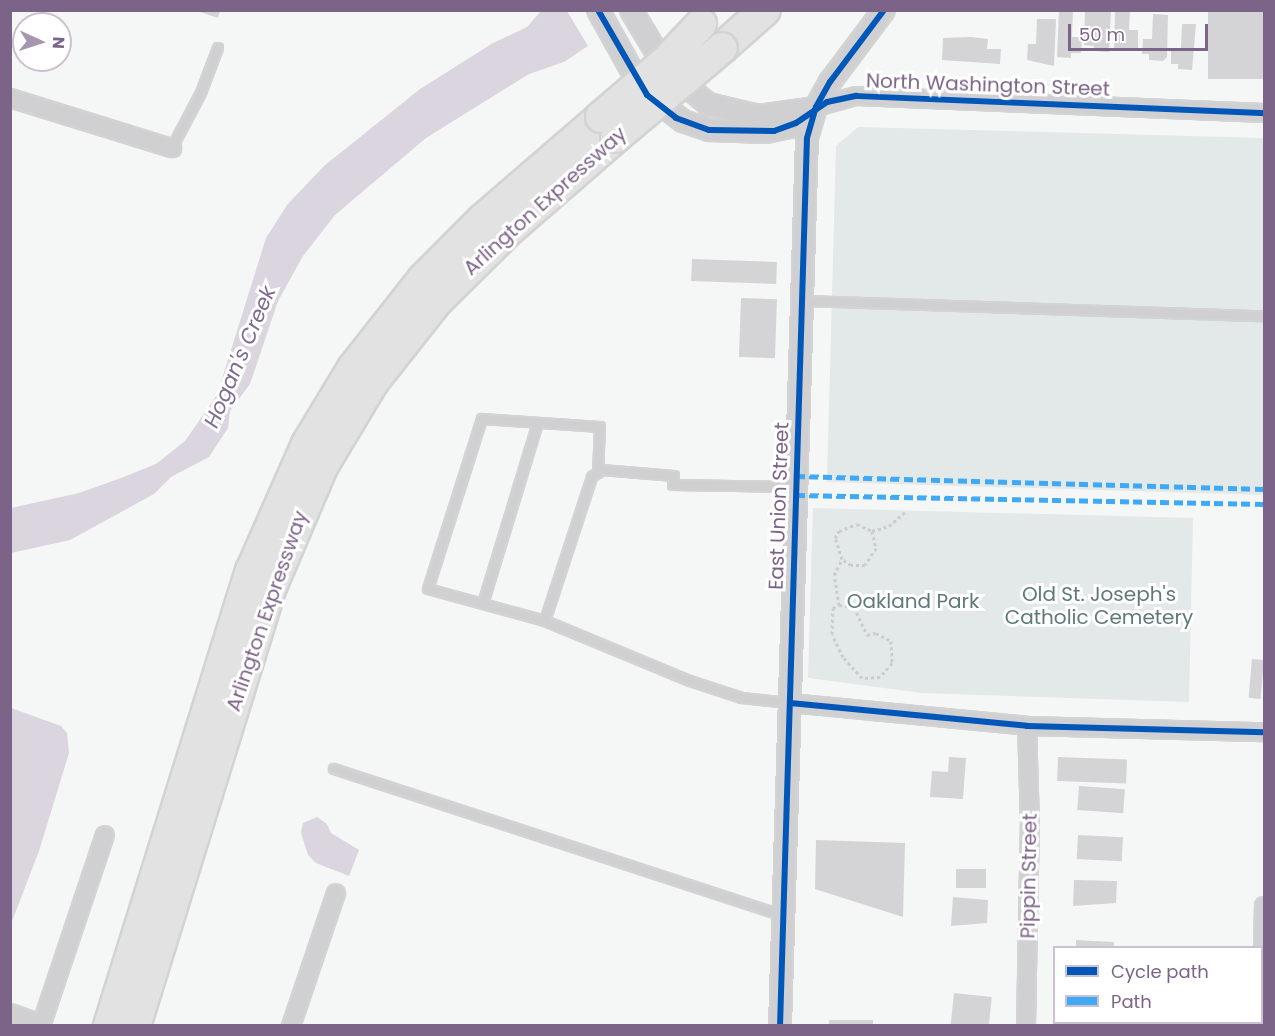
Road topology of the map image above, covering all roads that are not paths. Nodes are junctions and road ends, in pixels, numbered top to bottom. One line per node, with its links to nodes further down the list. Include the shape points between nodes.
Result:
1 (598, 10): 7 (street, North Washington Street)
2 (618, 10): 7 (street)
3 (631, 10): 10 (street, North Washington Street, via 667,70 708,104 759,116)
4 (765, 10): 12 (highway, Arlington Expressway, bridge, via 722,48)
5 (884, 10): 10 (street, East Union Street, via 837,71)
6 (707, 17): 12 (highway, Arlington Expressway, bridge)
7 (617, 44): 10 (street, North Washington Street, via 647,95 676,118 702,129 774,132 796,123)
8 (218, 48): 13 (lane, via 201,93)
9 (10, 98): 13 (street)
10 (816, 107): 11 (street, North Washington Street, via 856,96); 14 (street, East Union Street, via 806,148)
11 (1264, 113)
12 (608, 127): 30 (highway, Arlington Expressway, via 323,416 277,506 240,604 188,814)
13 (172, 148)
14 (801, 301): 15 (lane); 18 (street, East Union Street)
15 (1264, 316)
16 (538, 423): 17 (lane, via 600,427); 19 (lane); 19 (lane, via 482,419 428,589)
17 (597, 473): 18 (lane, via 602,470 675,476 673,486); 20 (lane, via 592,477)
18 (796, 487): 21 (street, East Union Street)
19 (483, 604): 20 (lane)
20 (545, 621): 21 (lane, via 690,681 742,698)
21 (790, 703): 22 (street); 28 (street, East Union Street)
22 (1027, 726): 23 (street); 36 (street, Pippin Street, via 1030,825)
23 (1264, 732)
24 (334, 769): 28 (lane)
25 (105, 835): 32 (street)
26 (336, 893): 34 (street)
27 (1264, 906): 29 (street)
28 (783, 916): 35 (street, East Union Street)
29 (1263, 957)
30 (132, 1006): 33 (highway, Arlington Expressway)
31 (10, 1015): 32 (street)
32 (41, 1026)
33 (109, 1026)
34 (291, 1026)
35 (780, 1026)
36 (1026, 1026)

